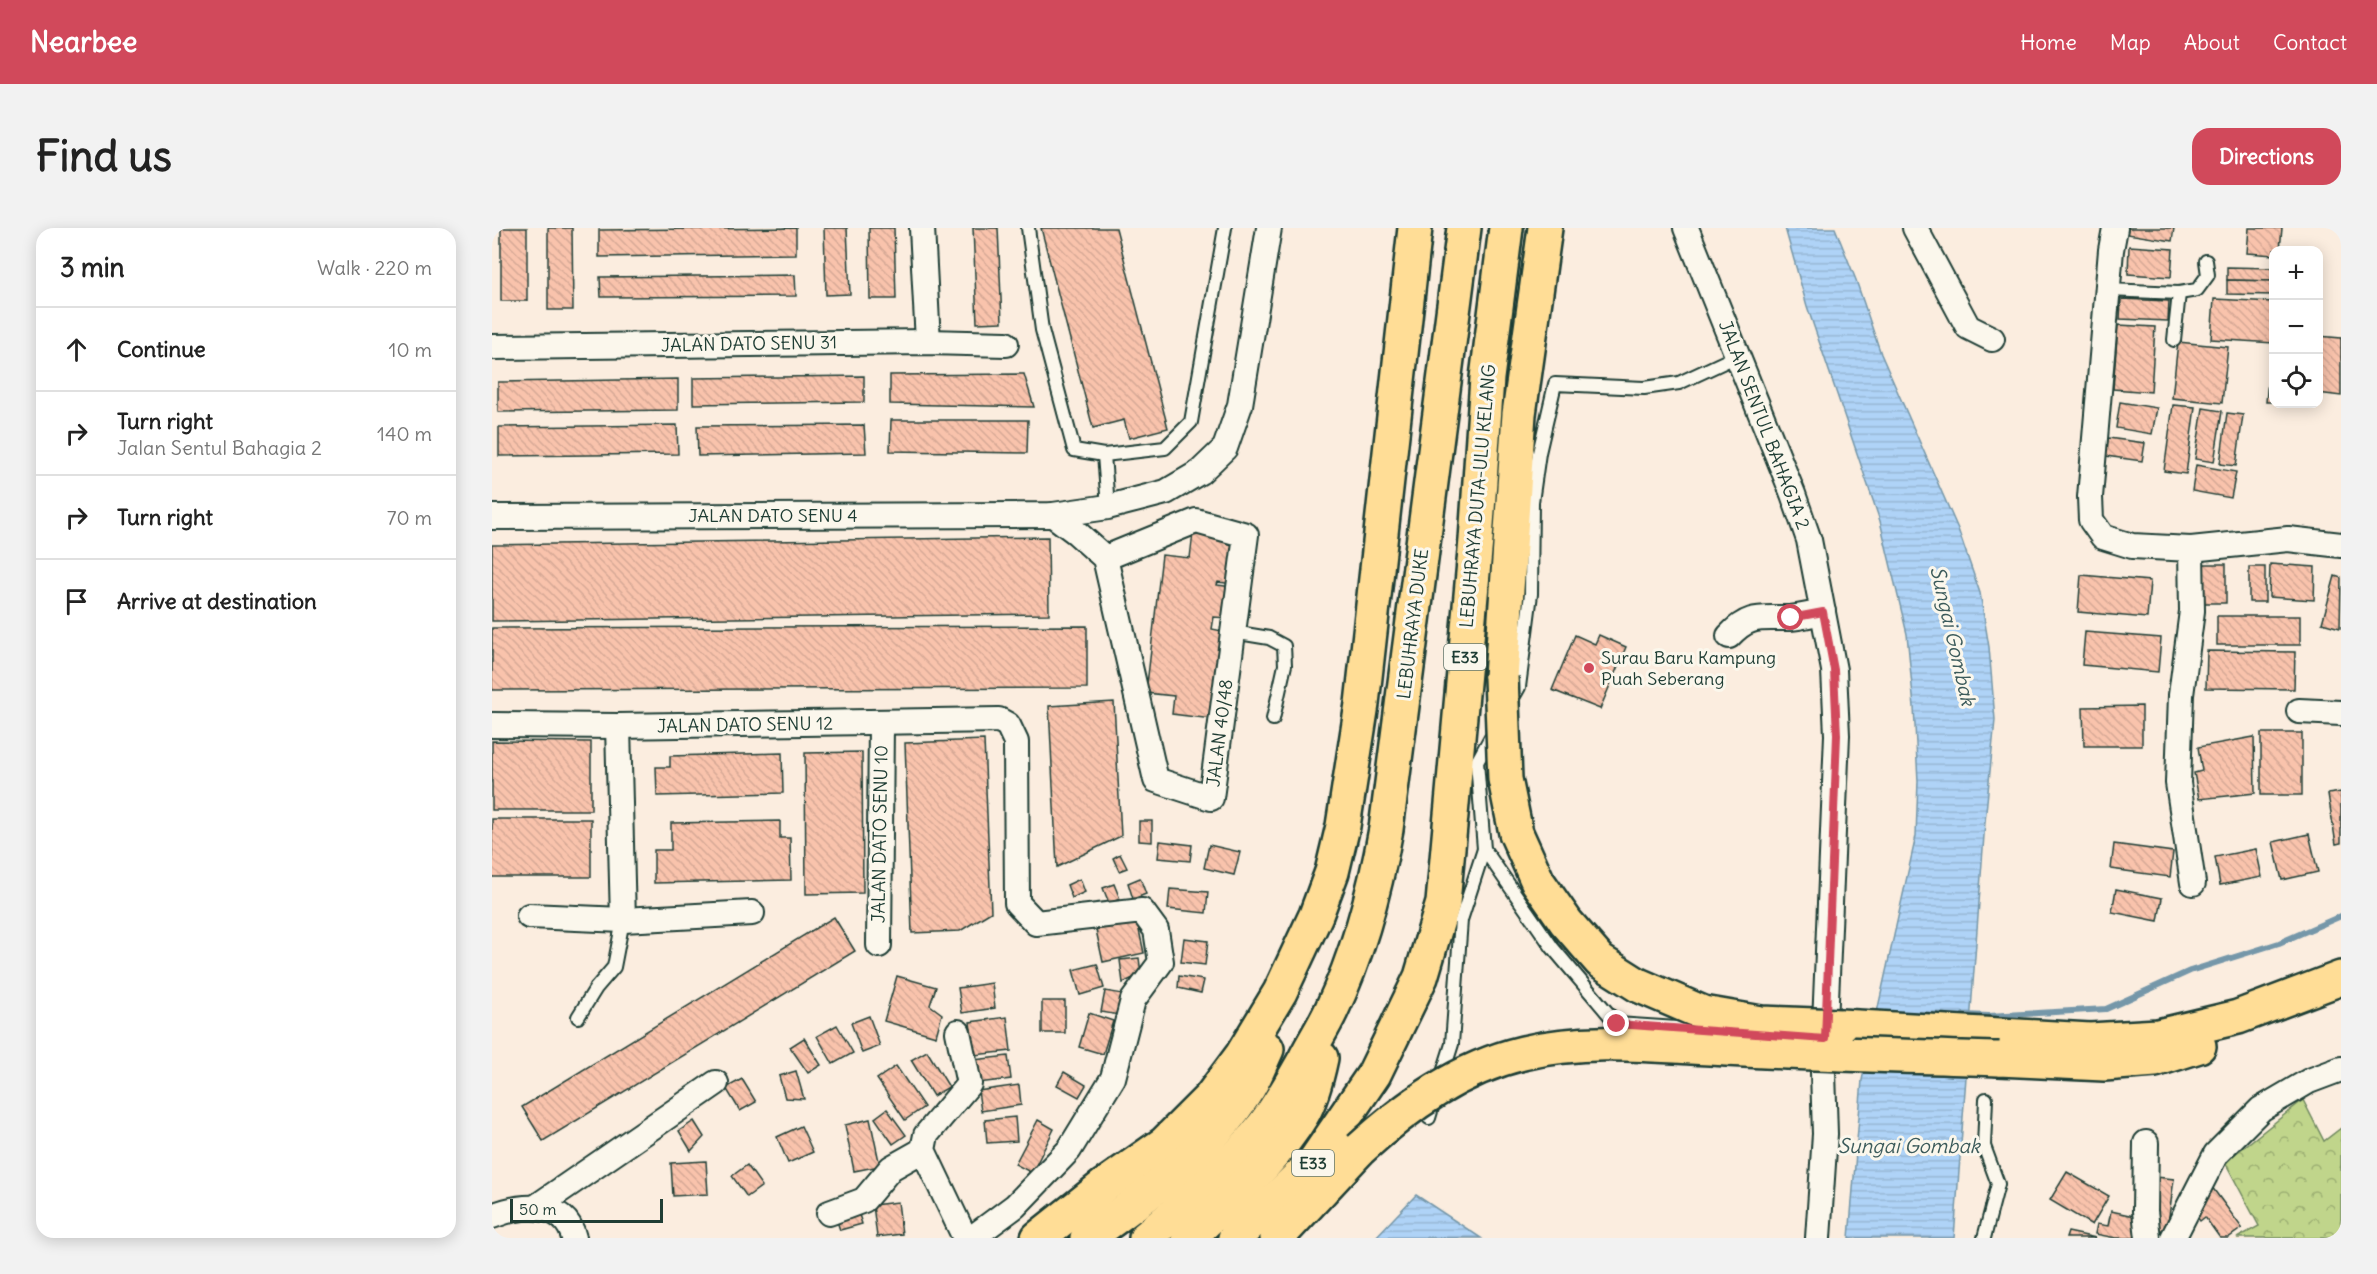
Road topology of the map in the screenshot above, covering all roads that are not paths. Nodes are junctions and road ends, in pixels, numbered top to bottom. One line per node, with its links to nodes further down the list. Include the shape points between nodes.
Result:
1 (922, 228): 18 (street)
2 (1028, 228): 22 (lane, via 1042,330 1074,450)
3 (1225, 228): 22 (lane, via 1191,422 1165,448)
4 (1269, 228): 23 (street, JALAN DATO SENU 4, via 1240,405 1225,448 1200,472 1166,492)
5 (1415, 228): 46 (highway, via 1362,704 1343,826 1316,915)
6 (1464, 228): 48 (highway, LEBUHRAYA DUKE, via 1386,829 1364,923)
7 (1506, 228): 71 (highway, LEBUHRAYA DUTA-ULU KELANG / E33, via 1487,378 1443,903 1421,977 1374,1074 1314,1162)
8 (1525, 228): 32 (highway, via 1499,576)
9 (1545, 228): 32 (highway, via 1519,414)
10 (1686, 228): 21 (street, JALAN SENTUL BAHAGIA 2)
11 (1915, 228): 16 (street, via 1968,327)
12 (2115, 228): 14 (street)
13 (2206, 261): 15 (lane, via 2208,275 2197,290)
14 (2108, 290): 15 (lane); 27 (street, via 2091,520 2103,537 2132,546)
15 (2179, 293): 17 (lane)
16 (1992, 339)
17 (2174, 340)
18 (928, 342): 19 (street, JALAN DATO SENU 31); 20 (street, JALAN DATO SENU 31)
19 (1006, 344)
20 (492, 347)
21 (1737, 356): 29 (street, JALAN SENTUL BAHAGIA 2, via 1805,528); 39 (lane, via 1678,383 1644,388 1555,384 1532,502 1531,594 1519,687 1477,762)
22 (1104, 455): 23 (lane)
23 (1108, 507): 24 (street, JALAN DATO SENU 4)
24 (1053, 515): 25 (street, JALAN DATO SENU 4); 28 (street)
25 (492, 517)
26 (2341, 545): 27 (street, via 2288,539)
27 (2191, 549): 40 (street, via 2192,611 2181,695 2178,783)
28 (1105, 558): 30 (street, JALAN 40/48, via 1196,521 1246,535); 30 (street, JALAN 40/48, via 1156,780 1211,798)
29 (1823, 612): 31 (street, via 1791,618 1763,616 1741,623); 51 (street, JALAN SENTUL BAHAGIA 2, via 1834,670 1837,735)
30 (1233, 632): 35 (lane, via 1269,638 1284,646 1285,665)
31 (1729, 636)
32 (1501, 677): 52 (highway, bridge, via 1505,779 1516,833 1538,882 1600,961 1638,985 1703,1013 1761,1023)
33 (2299, 711): 34 (street)
34 (2341, 712)
35 (1273, 719)
36 (881, 723): 38 (street, JALAN DATO SENU 12); 44 (street, JALAN DATO SENU 10); 65 (street, JALAN DATO SENU 12, via 999,720 1008,725 1016,742 1017,903 1036,923 1142,911 1156,930 1161,962 1133,1000 1113,1078 1069,1150 1015,1206)
37 (492, 725): 38 (street, JALAN DATO SENU 12)
38 (618, 726): 43 (street)
39 (1484, 849): 51 (lane, via 1551,947 1617,1024); 56 (lane, via 1461,920 1452,1044)
40 (2193, 883)
41 (752, 914): 43 (street)
42 (529, 916): 43 (street)
43 (623, 920): 49 (lane, via 614,967)
44 (879, 945)
45 (2341, 978): 52 (highway, via 2238,1017 2158,1036)
46 (1280, 992): 59 (highway, via 1242,1055 1210,1098 1165,1143); 68 (highway, via 1267,1048 1230,1116 1188,1162)
47 (2341, 1003): 52 (highway, via 2155,1060 2104,1064)
48 (1330, 1012): 69 (highway, via 1284,1097 1263,1126 1223,1170); 70 (highway, via 1316,1082 1302,1114 1271,1155)
49 (578, 1017)
50 (958, 1032): 58 (street, via 969,1084 926,1135)
51 (1813, 1038): 73 (street, JALAN SENTUL BAHAGIA 2, via 1825,1134)
52 (1999, 1048): 72 (highway, bridge, via 1591,1043 1523,1053 1446,1083 1389,1123)
53 (2341, 1069): 76 (street, via 2309,1081 2261,1109 2216,1154)
54 (716, 1083): 60 (street)
55 (1986, 1099): 74 (lane, via 1984,1146 1998,1184)
56 (1429, 1118)
57 (2146, 1143): 75 (street)
58 (923, 1150): 61 (street, via 891,1168 864,1200); 64 (street)
59 (1106, 1185): 66 (highway); 67 (highway)
60 (536, 1207): 62 (street); 63 (street, via 563,1219)
61 (829, 1213)
62 (492, 1216)
63 (574, 1238)
64 (965, 1238)
65 (972, 1238)
66 (1018, 1238)
67 (1038, 1238)
68 (1087, 1238)
69 (1146, 1238)
70 (1189, 1238)
71 (1235, 1238)
72 (1277, 1238)
73 (1818, 1238)
74 (1984, 1238)
75 (2148, 1238)
76 (2173, 1238)

